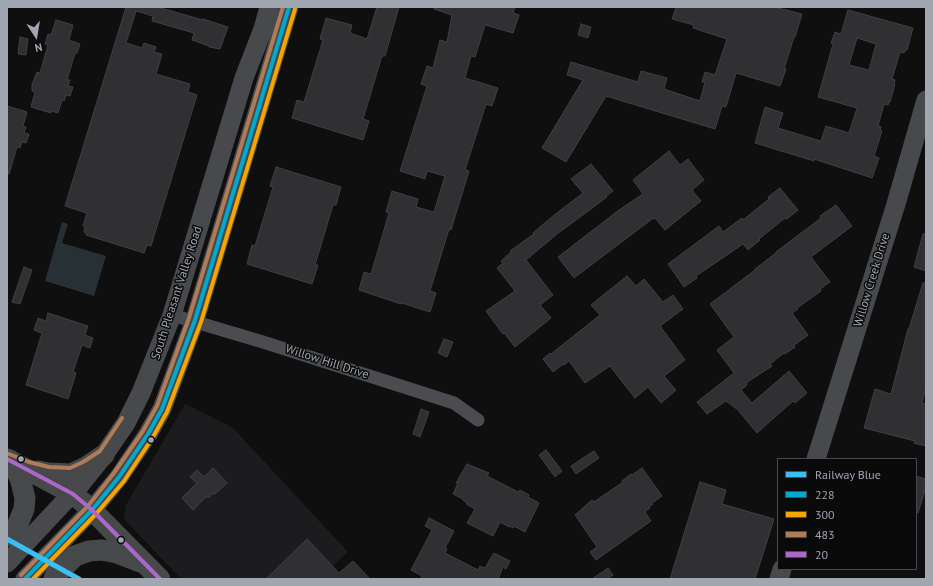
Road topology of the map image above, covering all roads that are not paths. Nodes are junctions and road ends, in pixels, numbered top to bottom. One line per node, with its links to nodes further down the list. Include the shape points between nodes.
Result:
1 (274, 9): 3 (main road, South Pleasant Valley Road, via 263,29 244,78); 4 (main road, South Pleasant Valley Road)
2 (926, 100): 7 (main road, Willow Creek Drive)
3 (172, 314): 4 (street, Willow Hill Drive); 6 (main road, South Pleasant Valley Road, via 141,393 126,423)
4 (195, 320): 5 (street, Willow Hill Drive, via 454,403); 10 (main road, South Pleasant Valley Road, via 162,409 119,477)
5 (478, 420)
6 (104, 455): 8 (main road, via 71,474 48,473); 9 (main road, South Pleasant Valley Road)
7 (816, 458)
8 (15, 462): 9 (main road); 11 (main road, via 25,498 24,509 17,526)
9 (73, 494): 10 (main road); 12 (main road, South Pleasant Valley Road)
10 (92, 510): 13 (main road); 14 (main road, South Pleasant Valley Road)
11 (7, 536)
12 (7, 563)
13 (154, 572): 15 (main road, via 117,553 102,550 75,556)
14 (25, 579)
15 (54, 579)

